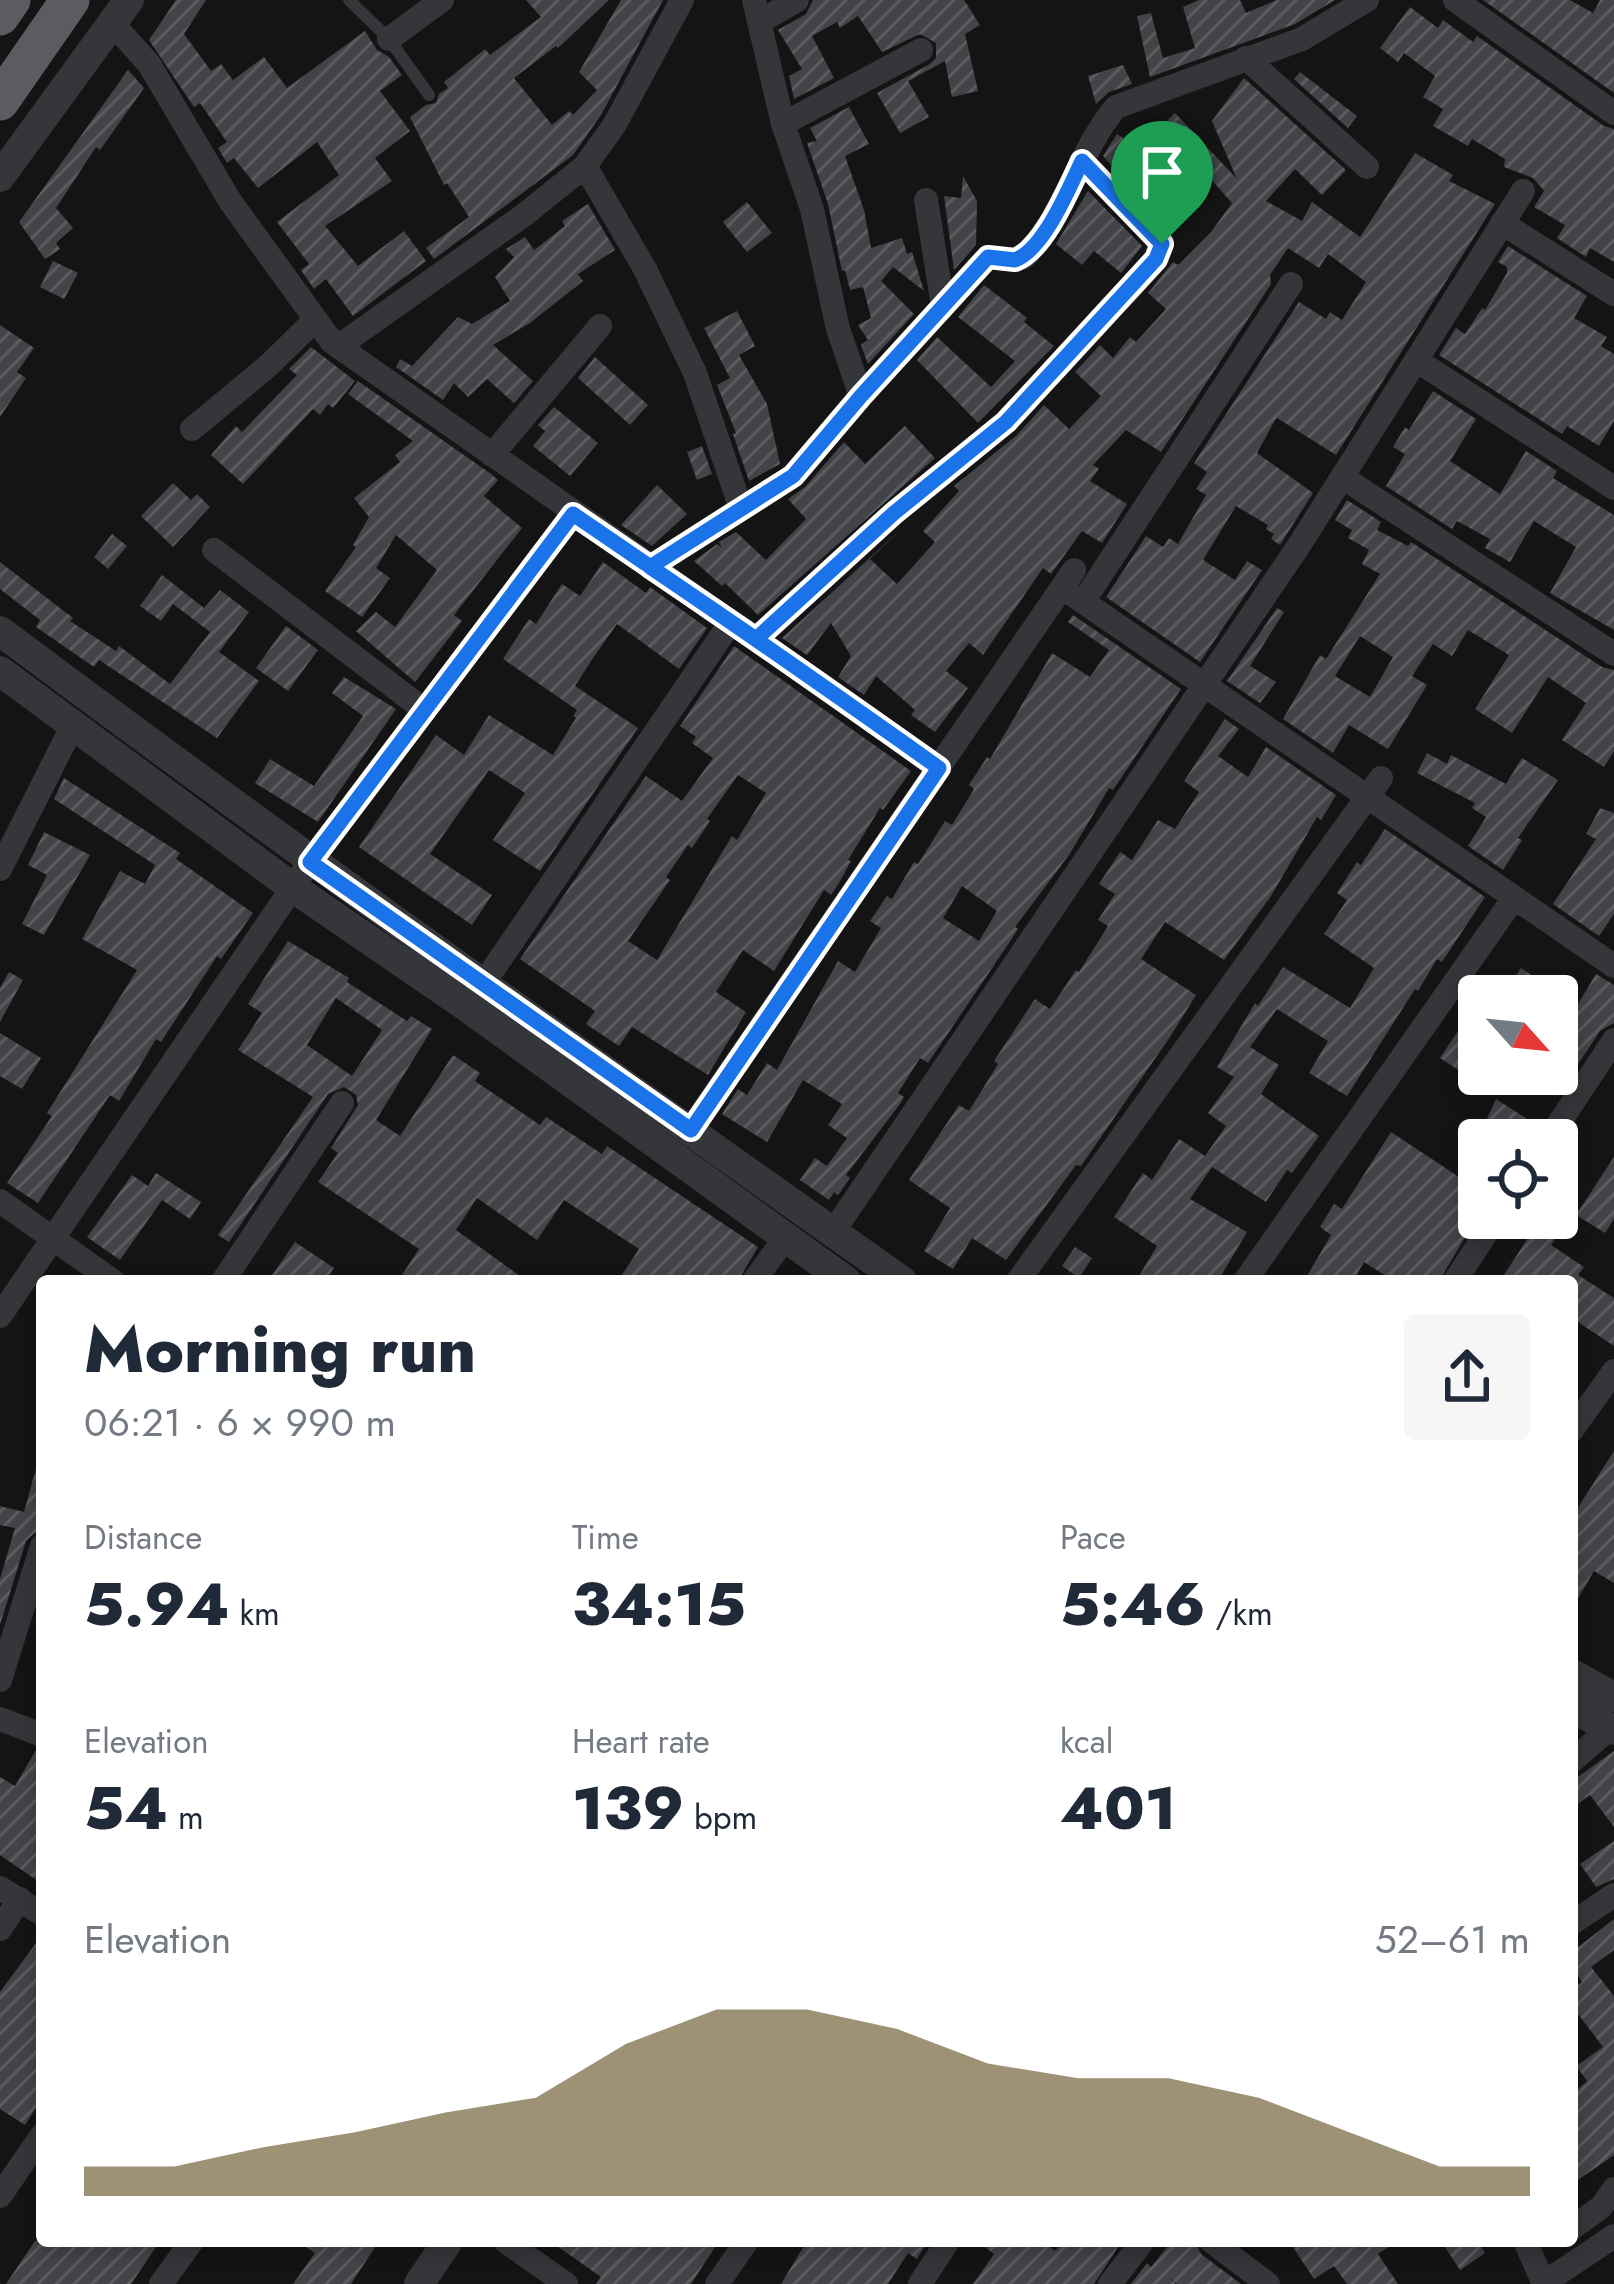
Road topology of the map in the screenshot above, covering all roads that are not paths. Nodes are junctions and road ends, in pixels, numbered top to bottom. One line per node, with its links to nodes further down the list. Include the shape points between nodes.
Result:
1 (11, 0): 11 (highway)
2 (70, 0): 16 (highway)
3 (349, 0): 12 (lane)
4 (442, 0): 12 (street)
5 (682, 0): 20 (street)
6 (797, 0): 9 (street)
7 (1367, 0): 14 (street, via 1303,39)
8 (1455, 0): 17 (street)
9 (756, 11): 18 (street)
10 (121, 12): 22 (street); 29 (street, via 230,201)
11 (0, 16)
12 (389, 39): 15 (lane)
13 (921, 50): 18 (street)
14 (1246, 58): 19 (street, via 1116,107); 21 (street)
15 (429, 94)
16 (0, 101)
17 (1614, 113)
18 (783, 124): 33 (street)
19 (1082, 161): 28 (street, via 1033,247 1015,260 988,257); 45 (street, via 1160,240 1156,259 1006,422)
20 (585, 166): 31 (street); 38 (street, via 694,374)
21 (1366, 166)
22 (0, 177)
23 (1523, 191): 25 (street)
24 (926, 200): 28 (street)
25 (1502, 223): 27 (street); 32 (street)
26 (1291, 284): 42 (street)
27 (1614, 295)
28 (943, 306): 33 (street)
29 (315, 320): 31 (street); 34 (street)
30 (600, 326): 35 (street)
31 (338, 346): 35 (street)
32 (1416, 360): 36 (street); 37 (street)
33 (861, 396): 38 (street, via 793,476)
34 (192, 429)
35 (492, 455): 39 (street)
36 (1342, 477): 46 (street); 48 (street)
37 (1614, 488)
38 (741, 509): 41 (street)
39 (573, 514): 41 (street); 49 (street)
40 (214, 550): 49 (street)
41 (650, 567): 43 (street)
42 (1073, 587): 48 (street); 51 (street)
43 (731, 622): 45 (street); 57 (street)
44 (0, 631): 54 (street)
45 (756, 639): 51 (street)
46 (1614, 654)
47 (0, 671): 50 (street)
48 (1204, 682): 52 (street); 63 (street)
49 (424, 710): 54 (street)
50 (73, 725): 53 (street); 54 (street)
51 (939, 768): 61 (street)
52 (1375, 787): 55 (street); 72 (street)
53 (0, 869)
54 (301, 874): 57 (street); 64 (street, via 467,1007); 65 (street)
55 (1514, 898): 56 (street); 73 (street)
56 (1614, 966)
57 (485, 981): 61 (street)
58 (1614, 1040): 60 (street)
59 (342, 1103): 68 (street)
60 (1562, 1119)
61 (691, 1130): 63 (street)
62 (0, 1201): 65 (street)
63 (833, 1232): 71 (street)
64 (784, 1238): 69 (street); 70 (street)
65 (54, 1239): 67 (street); 75 (street)
66 (1482, 1239): 74 (street)
67 (105, 1275)
68 (227, 1275)
69 (758, 1275)
70 (837, 1275)
71 (894, 1275)
72 (1022, 1275)
73 (1249, 1275)
74 (1459, 1275)
75 (0, 1316)
76 (1614, 1371): 77 (street)
77 (1578, 1422)
78 (36, 1565): 80 (street)
79 (1578, 1677): 81 (street)
80 (0, 1680)
81 (1614, 1697)
82 (1578, 1711): 84 (street)
83 (0, 1719): 85 (street)
84 (1612, 1729): 86 (street)
85 (36, 1733)
86 (1578, 1755)
87 (10, 1893): 89 (street); 91 (street)
88 (1614, 1894): 90 (street)
89 (36, 1910)
90 (1578, 1919)
91 (0, 1929)
92 (36, 2144): 94 (street)
93 (1614, 2188): 95 (street)
94 (0, 2197)
95 (1578, 2223)
96 (1614, 2236): 112 (street)
97 (188, 2247): 105 (street)
98 (444, 2247): 106 (street)
99 (514, 2247): 107 (street)
100 (743, 2247): 108 (street)
101 (944, 2247): 109 (street)
102 (1139, 2247): 110 (street)
103 (1219, 2247): 111 (street)
104 (1536, 2247): 112 (street)
105 (161, 2284)
106 (419, 2284)
107 (566, 2284)
108 (717, 2284)
109 (920, 2284)
110 (1111, 2284)
111 (1268, 2284)
112 (1544, 2284)

